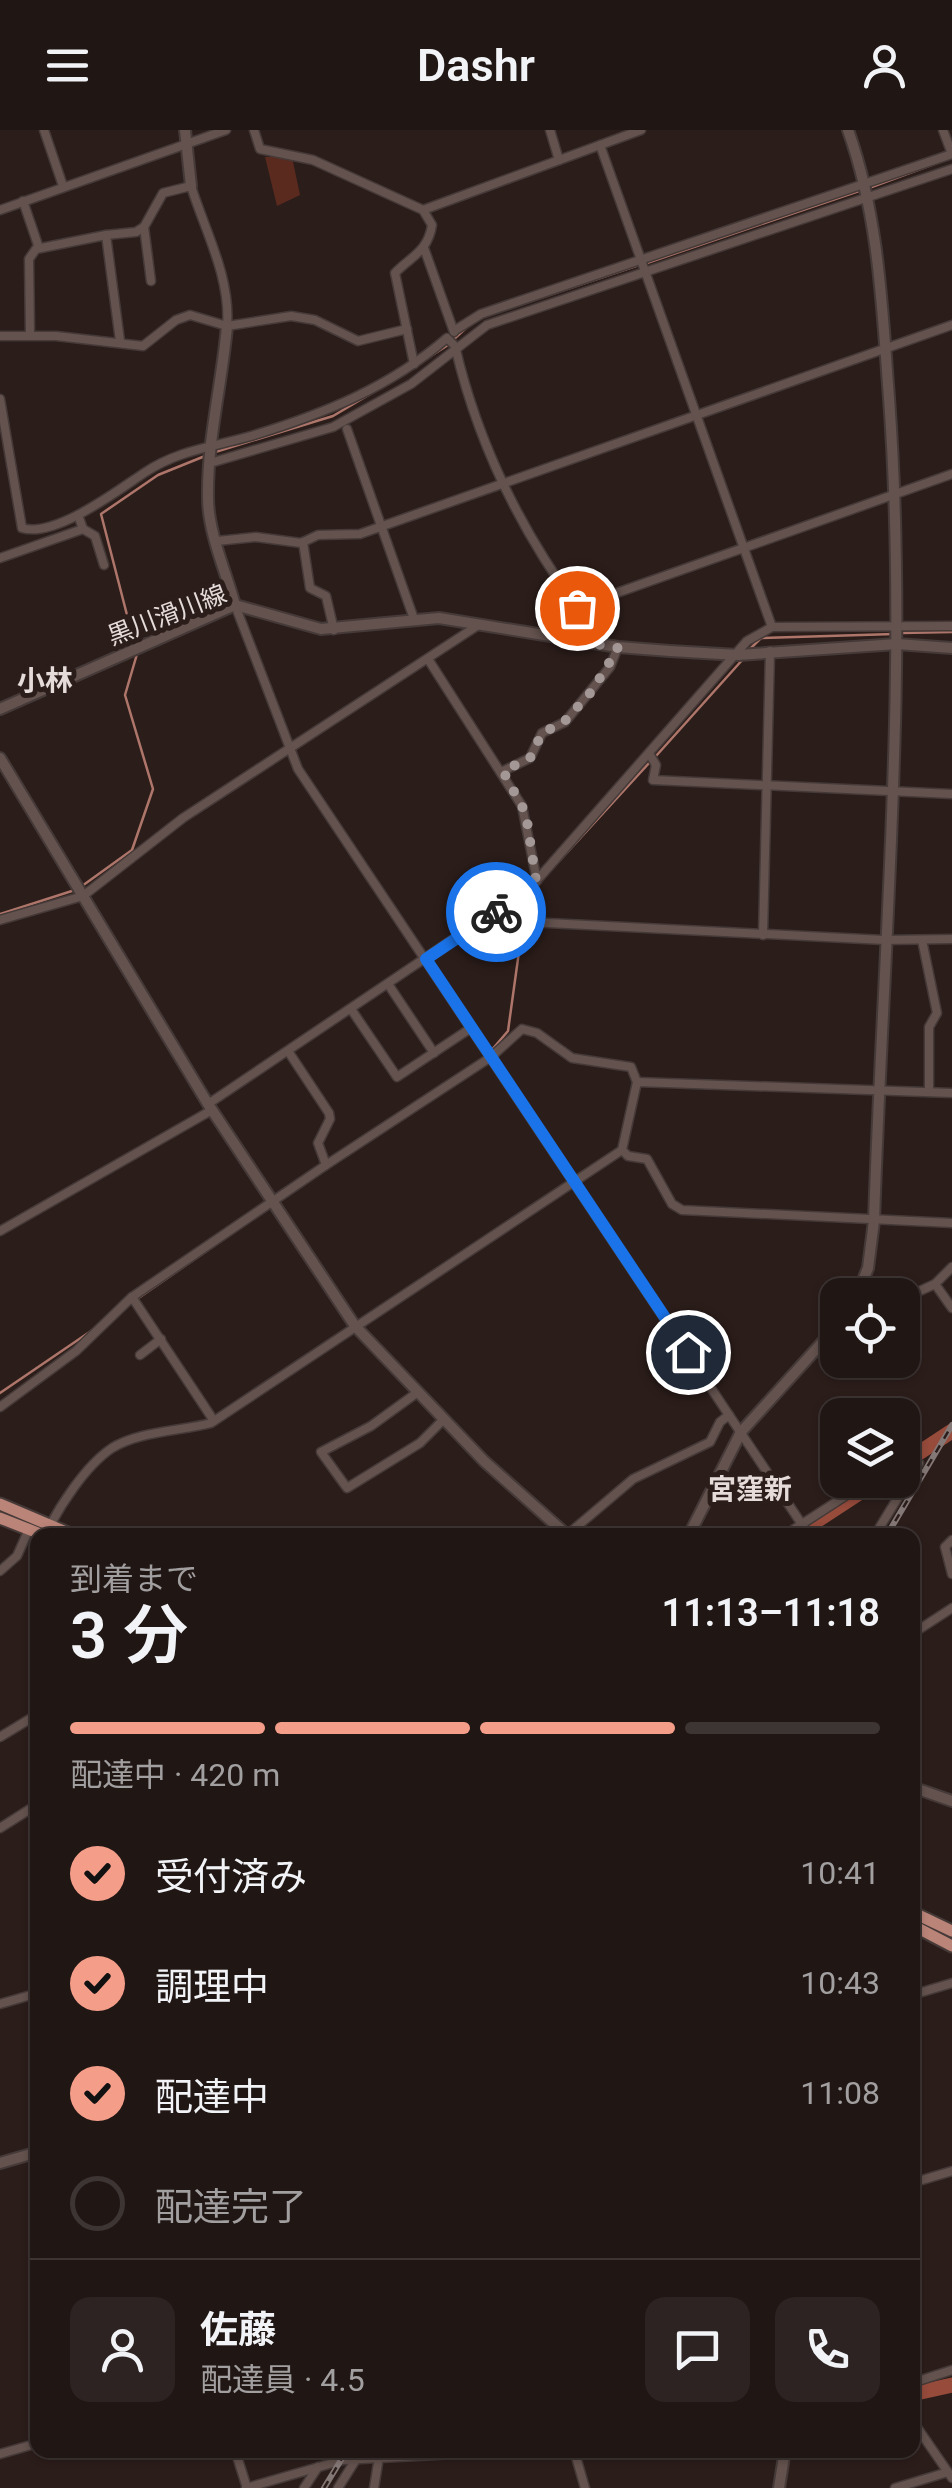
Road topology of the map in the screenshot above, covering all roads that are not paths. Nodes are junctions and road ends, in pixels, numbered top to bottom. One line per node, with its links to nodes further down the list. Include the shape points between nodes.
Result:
1 (44, 130): 14 (street)
2 (186, 130): 9 (street)
3 (226, 130): 9 (street)
4 (254, 130): 19 (street, via 260,149 312,160)
5 (550, 130): 12 (street)
6 (642, 130): 10 (street)
7 (848, 130): 16 (street)
8 (943, 130): 11 (street)
9 (186, 143): 14 (street); 15 (street)
10 (600, 145): 12 (street); 24 (street)
11 (952, 154): 16 (street)
12 (559, 160): 19 (street)
13 (952, 169): 16 (street)
14 (64, 186): 17 (street)
15 (191, 186): 20 (street, via 164,193); 28 (street, via 227,288)
16 (867, 191): 24 (street); 25 (street); 35 (street)
17 (23, 201): 18 (street); 22 (street)
18 (0, 210)
19 (423, 210): 23 (street, via 432,225)
20 (144, 227): 21 (street); 26 (street)
21 (106, 235): 22 (street); 33 (street)
22 (40, 248): 31 (street, via 29,259)
23 (424, 248): 29 (street, via 395,274); 30 (street)
24 (640, 258): 25 (street); 30 (street, via 481,314)
25 (646, 272): 34 (street, via 487,325); 38 (street)
26 (151, 281)
27 (952, 325): 35 (street)
28 (227, 326): 29 (street, via 291,316 358,342); 33 (street, via 190,315 144,346); 41 (street)
29 (406, 329): 36 (street)
30 (457, 329): 34 (street)
31 (30, 334): 32 (street); 33 (street)
32 (0, 336)
33 (120, 341)
34 (452, 344): 36 (street); 42 (street, via 411,384 333,427); 44 (street)
35 (885, 349): 38 (street); 45 (street)
36 (414, 364): 41 (street, via 328,412)
37 (0, 399): 40 (street)
38 (698, 416): 44 (street); 51 (street)
39 (347, 429): 47 (street)
40 (3, 435): 46 (street, via 22,528)
41 (212, 447): 42 (street); 46 (street, via 158,463)
42 (210, 463): 49 (street, via 208,502)
43 (952, 474): 45 (street)
44 (503, 487): 47 (street); 55 (street)
45 (896, 493): 51 (street); 58 (street)
46 (78, 514): 48 (street)
47 (381, 527): 50 (street); 56 (street)
48 (83, 529): 52 (street); 53 (street, via 94,536)
49 (218, 541): 50 (street); 54 (street)
50 (303, 542): 61 (street, via 310,588 326,596)
51 (745, 549): 55 (street); 60 (street)
52 (0, 558)
53 (104, 564)
54 (234, 606): 61 (street, 黒川滑川線); 69 (street, 黒川滑川線); 70 (street)
55 (577, 608): 62 (street, via 581,619)
56 (414, 619): 57 (street, 黒川滑川線); 61 (street, 黒川滑川線)
57 (480, 624): 62 (street, 黒川滑川線); 68 (street)
58 (896, 624): 59 (street); 60 (street); 63 (street)
59 (952, 626)
60 (772, 627): 67 (street, via 756,633)
61 (334, 630)
62 (573, 640): 64 (street, 黒川滑川線)
63 (897, 644): 65 (street, 黒川滑川線); 66 (street, 黒川滑川線); 75 (street)
64 (618, 648): 67 (street, 黒川滑川線); 73 (street, via 564,722 542,733 530,758)
65 (952, 648)
66 (770, 651): 67 (street, 黒川滑川線); 74 (street)
67 (738, 655): 71 (street)
68 (428, 659): 70 (street); 73 (street)
69 (0, 709)
70 (288, 751): 78 (street, via 183,818); 85 (street)
71 (650, 754): 74 (street, via 653,780); 77 (street)
72 (0, 758): 78 (street)
73 (503, 771): 77 (street, via 526,814)
74 (766, 786): 75 (street); 81 (street)
75 (890, 791): 76 (street); 83 (street)
76 (952, 794)
77 (536, 881): 85 (street)
78 (83, 896): 79 (street); 96 (street)
79 (0, 920)
80 (528, 922): 81 (street)
81 (763, 935): 83 (street)
82 (952, 939): 84 (street)
83 (884, 940): 84 (street); 93 (street)
84 (922, 940): 94 (street, via 937,1013 929,1027)
85 (426, 959): 86 (street); 88 (street)
86 (388, 984): 87 (street); 90 (street)
87 (351, 1009): 89 (street); 90 (street, via 397,1078)
88 (471, 1028): 90 (street); 91 (street)
89 (288, 1051): 96 (street); 98 (street, via 329,1113 318,1143)
90 (434, 1053)
91 (491, 1057): 92 (street, via 522,1029 572,1058 631,1067); 98 (street); 99 (street)
92 (637, 1082): 93 (street); 97 (street)
93 (878, 1091): 94 (street); 101 (street)
94 (930, 1092): 95 (street)
95 (952, 1093)
96 (210, 1107): 100 (street); 103 (street)
97 (622, 1150): 99 (street); 101 (street, via 648,1159 682,1210)
98 (326, 1165): 100 (street)
99 (574, 1182): 110 (street); 116 (street)
100 (271, 1204): 108 (street); 110 (street)
101 (874, 1220): 102 (street); 105 (street)
102 (952, 1223)
103 (0, 1232)
104 (952, 1267): 106 (street)
105 (864, 1278)
106 (935, 1284): 107 (street); 109 (street)
107 (920, 1291)
108 (132, 1297): 111 (street); 115 (street, via 76,1351)
109 (952, 1308)
110 (355, 1326): 114 (street); 118 (street)
111 (161, 1339): 113 (street); 118 (street)
112 (820, 1345): 119 (street)
113 (140, 1355)
114 (418, 1392): 117 (street); 117 (street, via 320,1452 347,1488 420,1443)
115 (0, 1406)
116 (729, 1415): 119 (street); 128 (street, via 710,1442 633,1480)
117 (444, 1418): 127 (street)
118 (214, 1421): 126 (street, via 111,1449)
119 (741, 1432): 124 (street); 129 (street)
120 (842, 1498): 124 (street)
121 (898, 1498): 132 (street)
122 (0, 1504): 125 (main road)
123 (0, 1518): 133 (main road)
124 (802, 1524): 130 (street); 131 (street)
125 (39, 1528)
126 (49, 1528)
127 (560, 1528)
128 (575, 1528)
129 (693, 1528)
130 (796, 1528)
131 (805, 1528)
132 (880, 1528)
133 (29, 1529): 135 (street, via 17,1556)
134 (952, 1540): 136 (street, via 945,1546)
135 (0, 1570)
136 (952, 1574)
137 (952, 1608): 138 (street)
138 (920, 1629)
139 (30, 1719): 140 (street)
140 (0, 1737)
141 (920, 1790): 142 (street)
142 (952, 1801)
143 (30, 1809): 144 (street)
144 (0, 1828)
145 (920, 1916): 147 (main road)
146 (920, 1929): 148 (main road)
147 (952, 1931)
148 (952, 1946)
149 (952, 1983): 150 (street)
150 (920, 1993)
151 (30, 1995): 152 (street)
152 (0, 2004)
153 (30, 2154): 154 (street)
154 (0, 2162)
155 (952, 2171): 156 (street)
156 (920, 2181)
157 (952, 2370): 158 (street)
158 (920, 2380)
159 (920, 2432): 169 (street)
160 (30, 2445): 161 (street)
161 (0, 2454)
162 (237, 2458): 170 (street)
163 (368, 2458): 167 (street)
164 (380, 2458): 173 (street)
165 (577, 2458): 174 (street)
166 (783, 2458): 175 (street)
167 (356, 2459): 168 (street); 172 (street)
168 (318, 2467): 170 (street); 171 (street)
169 (950, 2475): 176 (street)
170 (246, 2488)
171 (304, 2488)
172 (338, 2488)
173 (374, 2488)
174 (586, 2488)
175 (779, 2488)
176 (895, 2488)

